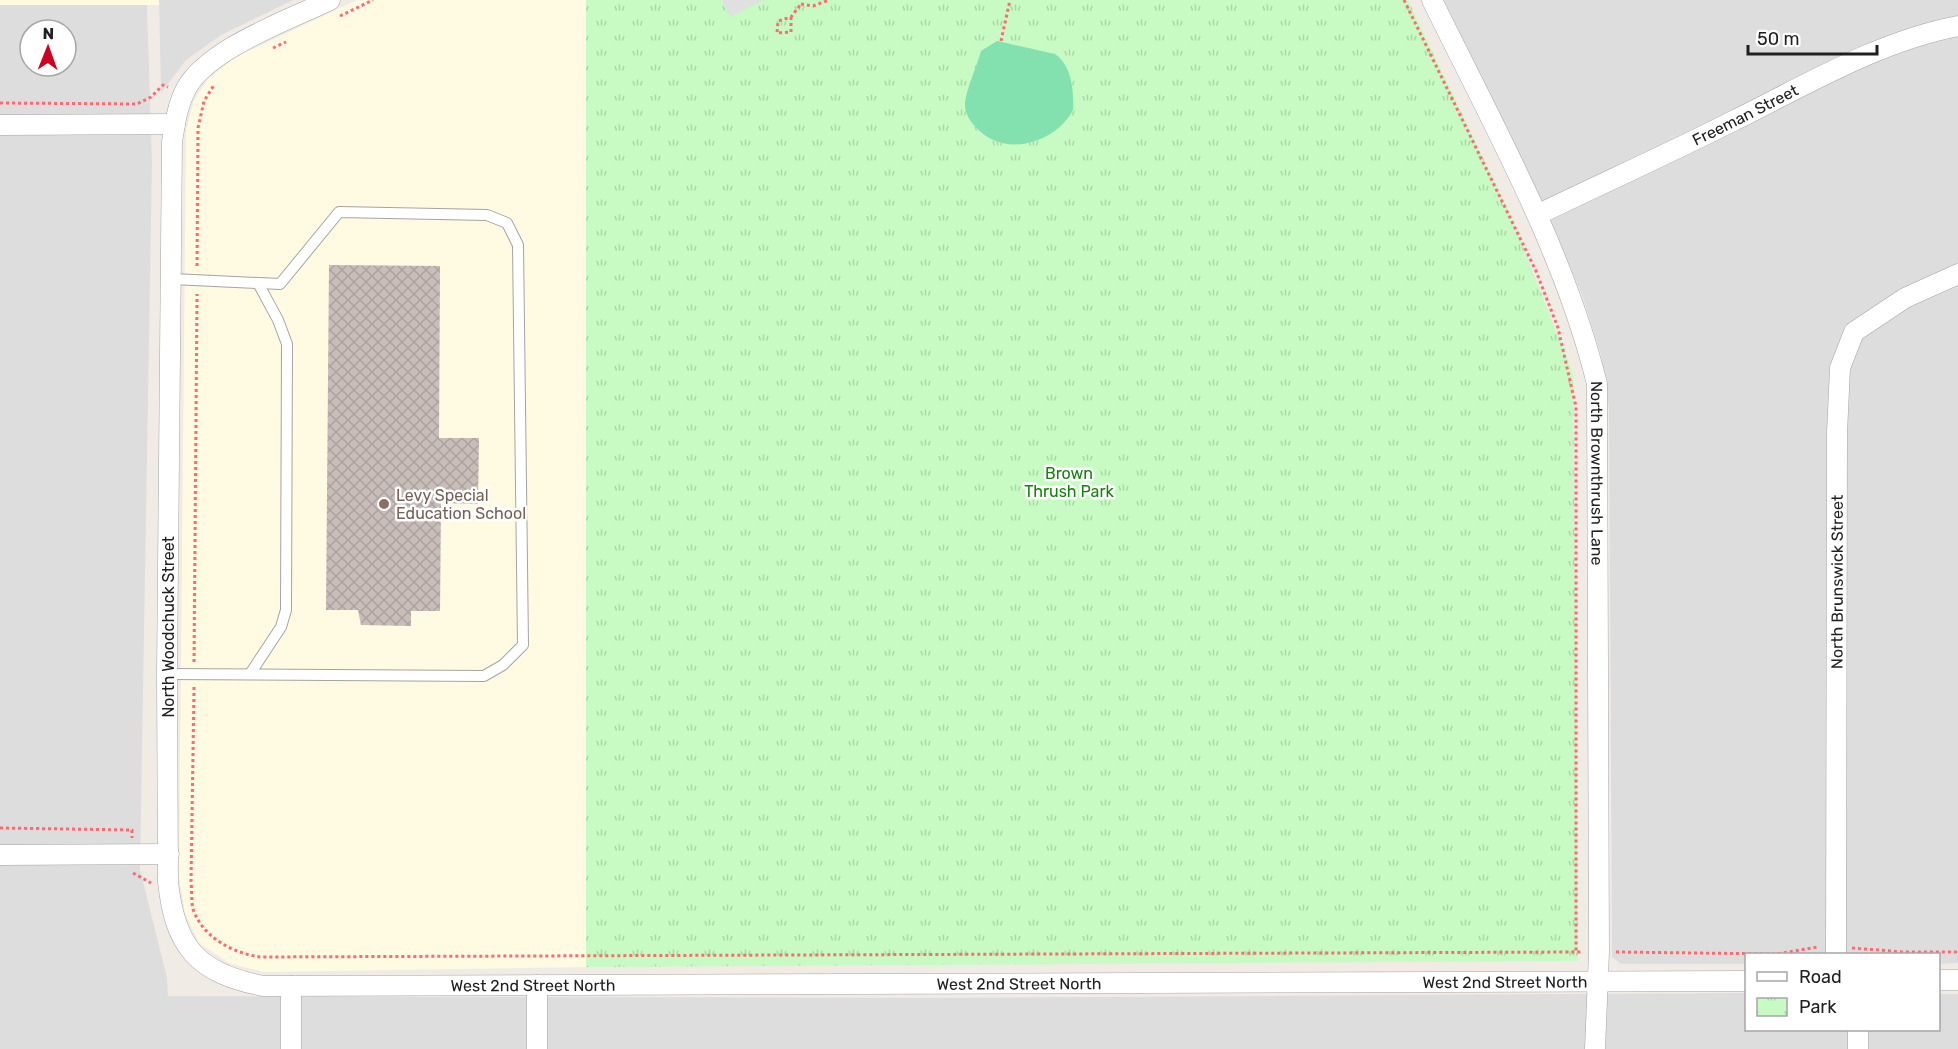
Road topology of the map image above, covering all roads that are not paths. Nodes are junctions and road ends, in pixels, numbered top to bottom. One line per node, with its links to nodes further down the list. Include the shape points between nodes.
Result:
1 (330, 0): 4 (street, North Woodchuck Street, via 209,62 184,93)
2 (1435, 1): 6 (street, North Brownthrush Lane)
3 (1958, 26): 6 (street, Freeman Street, via 1937,30 1846,65)
4 (175, 124): 5 (street); 8 (street, North Woodchuck Street)
5 (0, 125)
6 (1537, 214): 17 (street, North Brownthrush Lane, via 1589,351 1597,384)
7 (1958, 273): 14 (street, North Brunswick Street, via 1905,298 1854,332 1840,368)
8 (172, 279): 9 (lane); 10 (street, North Woodchuck Street)
9 (258, 283): 11 (lane, via 287,344 286,610 281,627); 11 (lane, via 280,284 339,212 487,215 507,223 518,245 523,645 503,665 484,676)
10 (167, 674): 11 (lane); 12 (street, North Woodchuck Street)
11 (250, 674)
12 (169, 854): 13 (street); 19 (street, North Woodchuck Street, via 172,913 177,931 191,951 233,980)
13 (0, 855)
14 (1836, 951)
15 (1940, 980): 16 (street)
16 (1958, 980)
17 (1599, 981): 18 (street, West 2nd Street North); 20 (street, West 2nd Street North); 24 (street, North Brownthrush Lane)
18 (1745, 981)
19 (291, 986): 20 (street, West 2nd Street North); 22 (street)
20 (537, 986): 23 (street)
21 (1858, 1031): 25 (street)
22 (291, 1049)
23 (537, 1049)
24 (1595, 1049)
25 (1858, 1049)

